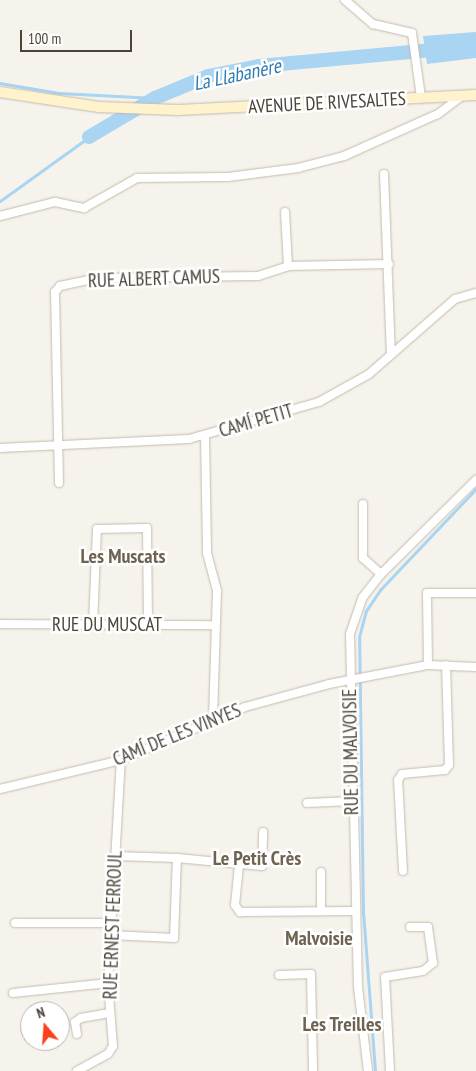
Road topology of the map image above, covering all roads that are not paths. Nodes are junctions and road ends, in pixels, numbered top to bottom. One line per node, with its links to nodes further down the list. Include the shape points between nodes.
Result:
1 (345, 0): 5 (street, via 372,24 414,35)
2 (0, 92): 5 (main road, AVENUE DE RIVESALTES, via 99,107 178,110)
3 (463, 95): 4 (main road, AVENUE DE RIVESALTES); 5 (main road, AVENUE DE RIVESALTES); 8 (street, via 438,114 335,159 228,176 137,178 84,208 55,202)
4 (476, 95)
5 (421, 97)
6 (384, 174): 9 (street)
7 (285, 212): 10 (street)
8 (0, 216)
9 (389, 264): 10 (street, RUE ALBERT CAMUS); 12 (street)
10 (288, 266): 14 (street, RUE ALBERT CAMUS, via 258,276 96,278 60,286 55,292)
11 (476, 293): 12 (street, CAMÍ PETIT, via 455,300 429,318)
12 (391, 354): 13 (street, CAMÍ PETIT, via 349,387 319,402)
13 (205, 436): 14 (street, CAMÍ PETIT); 24 (street, via 206,535 216,591)
14 (58, 446): 15 (street, CAMÍ PETIT); 17 (street, RUE ALBERT CAMUS)
15 (0, 448)
16 (476, 480): 19 (street, RUE DU MALVOISIE)
17 (59, 483)
18 (363, 504): 19 (street, via 363,558)
19 (381, 574): 28 (street, RUE DU MALVOISIE, via 356,612 350,634)
20 (476, 594): 25 (street, via 434,589 427,593)
21 (0, 624): 22 (street, RUE DU MUSCAT)
22 (93, 624): 23 (street, RUE DU MUSCAT); 23 (street, via 97,529 147,528)
23 (148, 625): 24 (street, RUE DU MUSCAT)
24 (214, 625): 29 (street)
25 (428, 665): 26 (street, CAMÍ DE LES VINYES); 28 (street, CAMÍ DE LES VINYES)
26 (446, 665): 27 (street, CAMÍ DE LES VINYES); 38 (street, via 449,765 445,770 402,774 398,780)
27 (476, 667)
28 (352, 679): 29 (street, CAMÍ DE LES VINYES); 32 (street, RUE DU MALVOISIE)
29 (213, 720): 30 (street, CAMÍ DE LES VINYES)
30 (121, 760): 31 (street, CAMÍ DE LES VINYES); 35 (street, RUE ERNEST FERROUL)
31 (0, 789)
32 (352, 801): 33 (street); 41 (street, RUE DU MALVOISIE)
33 (307, 803)
34 (263, 832): 37 (street, via 262,866)
35 (116, 856): 36 (street); 43 (street, RUE ERNEST FERROUL)
36 (177, 858): 37 (street); 45 (street, via 174,938)
37 (239, 865): 40 (street, via 235,905 240,912)
38 (403, 871)
39 (321, 872): 40 (street)
40 (321, 911): 41 (street)
41 (356, 911): 53 (street, RUE DU MALVOISIE, via 358,987)
42 (15, 923): 43 (street)
43 (111, 923): 45 (street, RUE ERNEST FERROUL)
44 (410, 927): 54 (street, via 428,926 432,963 423,971 385,977)
45 (110, 936): 47 (street, RUE ERNEST FERROUL)
46 (279, 975): 52 (street, via 312,974)
47 (108, 983): 48 (street); 49 (street, RUE ERNEST FERROUL)
48 (14, 993)
49 (110, 1013): 50 (street, via 81,1018 75,1022); 51 (street, RUE ERNEST FERROUL, via 112,1046 108,1054)
50 (77, 1034)
51 (77, 1071)
52 (314, 1071)
53 (368, 1071)
54 (390, 1071)

